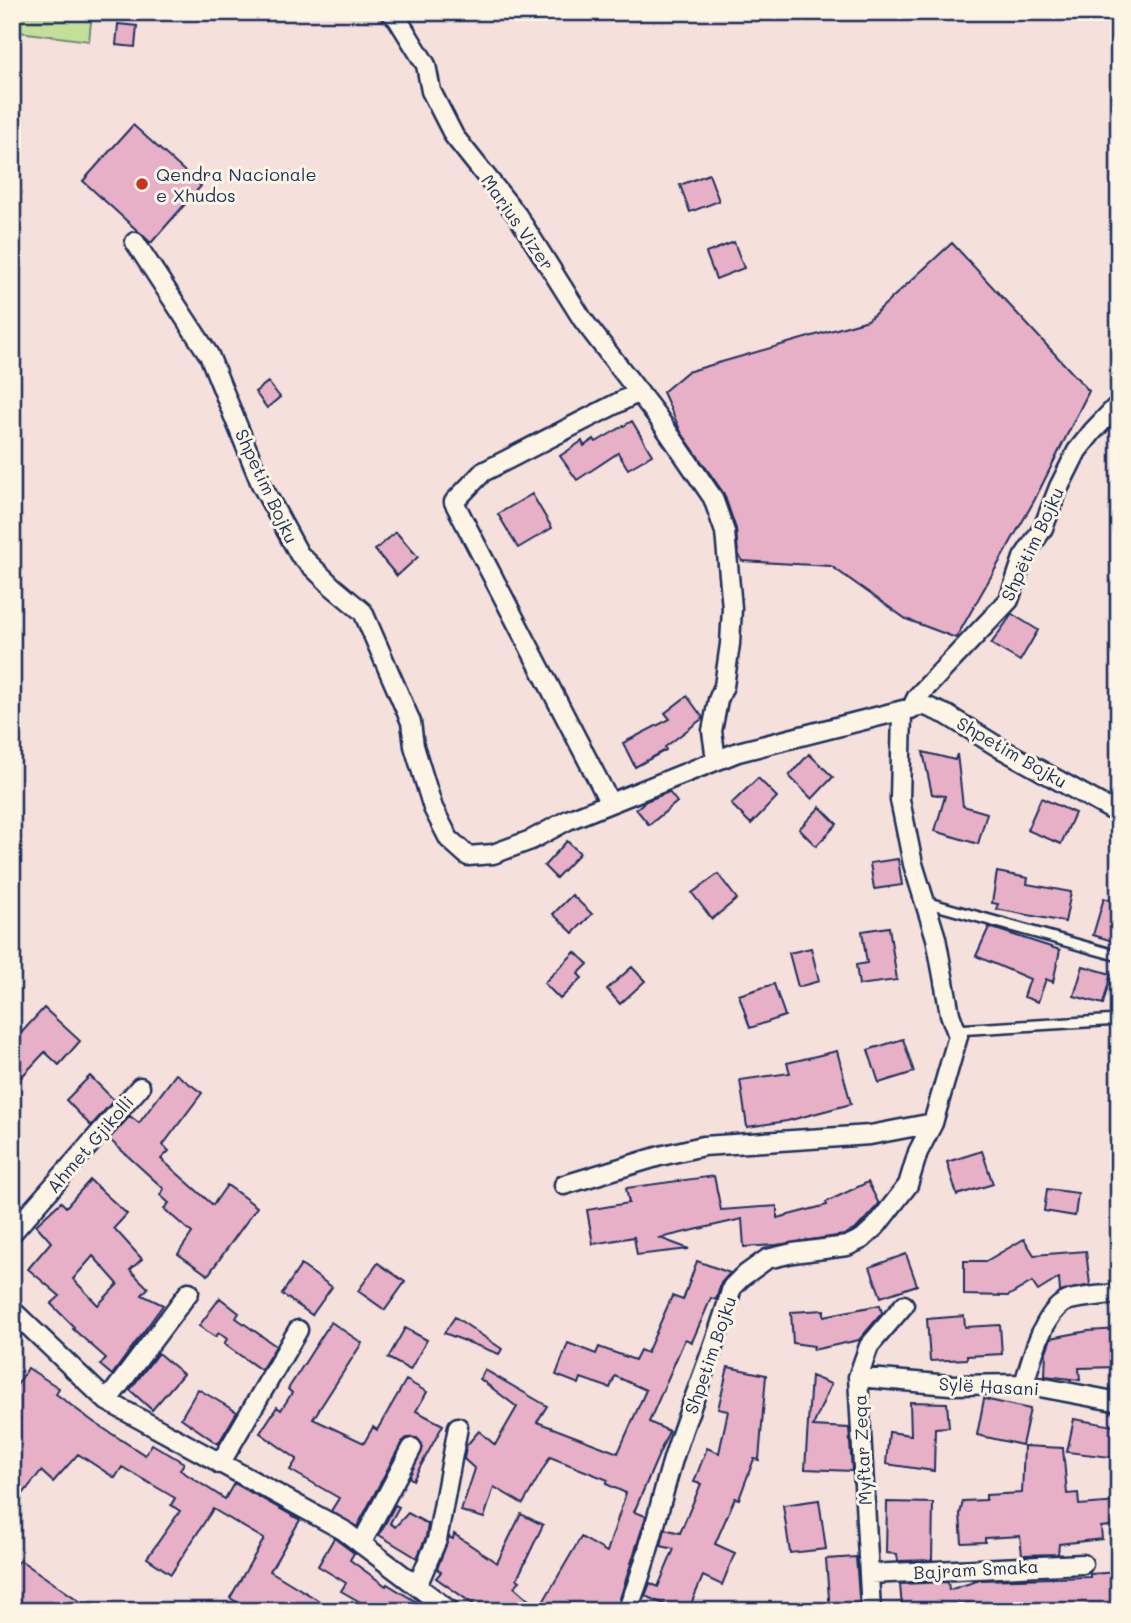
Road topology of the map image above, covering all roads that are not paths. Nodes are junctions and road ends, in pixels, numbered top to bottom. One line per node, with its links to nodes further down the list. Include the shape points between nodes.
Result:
1 (393, 15): 3 (street, Marius Vizer, via 426,65 431,91 454,136 517,215 583,320)
2 (135, 242): 7 (street, Shpetim Bojku, via 208,355 261,484 299,554 363,612 411,722 433,808 449,839 468,856 493,854)
3 (639, 392): 6 (street, Marius Vizer, via 713,498 725,532 732,608 726,672 712,730); 7 (street, via 483,472 454,502)
4 (1119, 408): 5 (street, Shpëtim Bojku, via 1077,451 1043,527 1023,558 1009,600)
5 (907, 710): 6 (street, Shpetim Bojku); 8 (street, Shpetim Bojku, via 923,705 947,715); 9 (street, Shpetim Bojku, via 900,800)
6 (716, 760): 7 (street, Shpetim Bojku)
7 (610, 803)
8 (1119, 814)
9 (925, 902): 10 (lane); 12 (street, Shpetim Bojku)
10 (1119, 956)
11 (1119, 1020): 12 (lane)
12 (956, 1030): 14 (street, Shpetim Bojku)
13 (140, 1087): 16 (street, Ahmet Gjikolli)
14 (933, 1123): 15 (street, via 870,1135 703,1146); 34 (street, Shpetim Bojku, via 908,1185 862,1239 847,1247 766,1259 733,1287 675,1452 642,1575)
15 (564, 1185)
16 (12, 1233)
17 (189, 1292): 24 (street)
18 (1119, 1293): 23 (street, via 1068,1300 1058,1307 1038,1340)
19 (904, 1305): 22 (street, Myftar Zeqa, via 869,1346)
20 (12, 1310): 24 (street)
21 (298, 1330): 28 (street)
22 (858, 1377): 23 (street, Sylë Hasani, via 950,1385); 31 (street, Myftar Zeqa)
23 (1024, 1384): 25 (street, Sylë Hasani)
24 (107, 1401): 28 (street)
25 (1119, 1402)
26 (458, 1427): 32 (street, via 437,1540)
27 (412, 1448): 29 (street)
28 (220, 1464): 29 (street)
29 (361, 1544): 32 (street)
30 (1083, 1564): 31 (street, Bajram Smaka)
31 (869, 1574): 35 (street, Myftar Zeqa)
32 (417, 1587): 33 (street)
33 (450, 1611)
34 (627, 1611)
35 (871, 1611)

